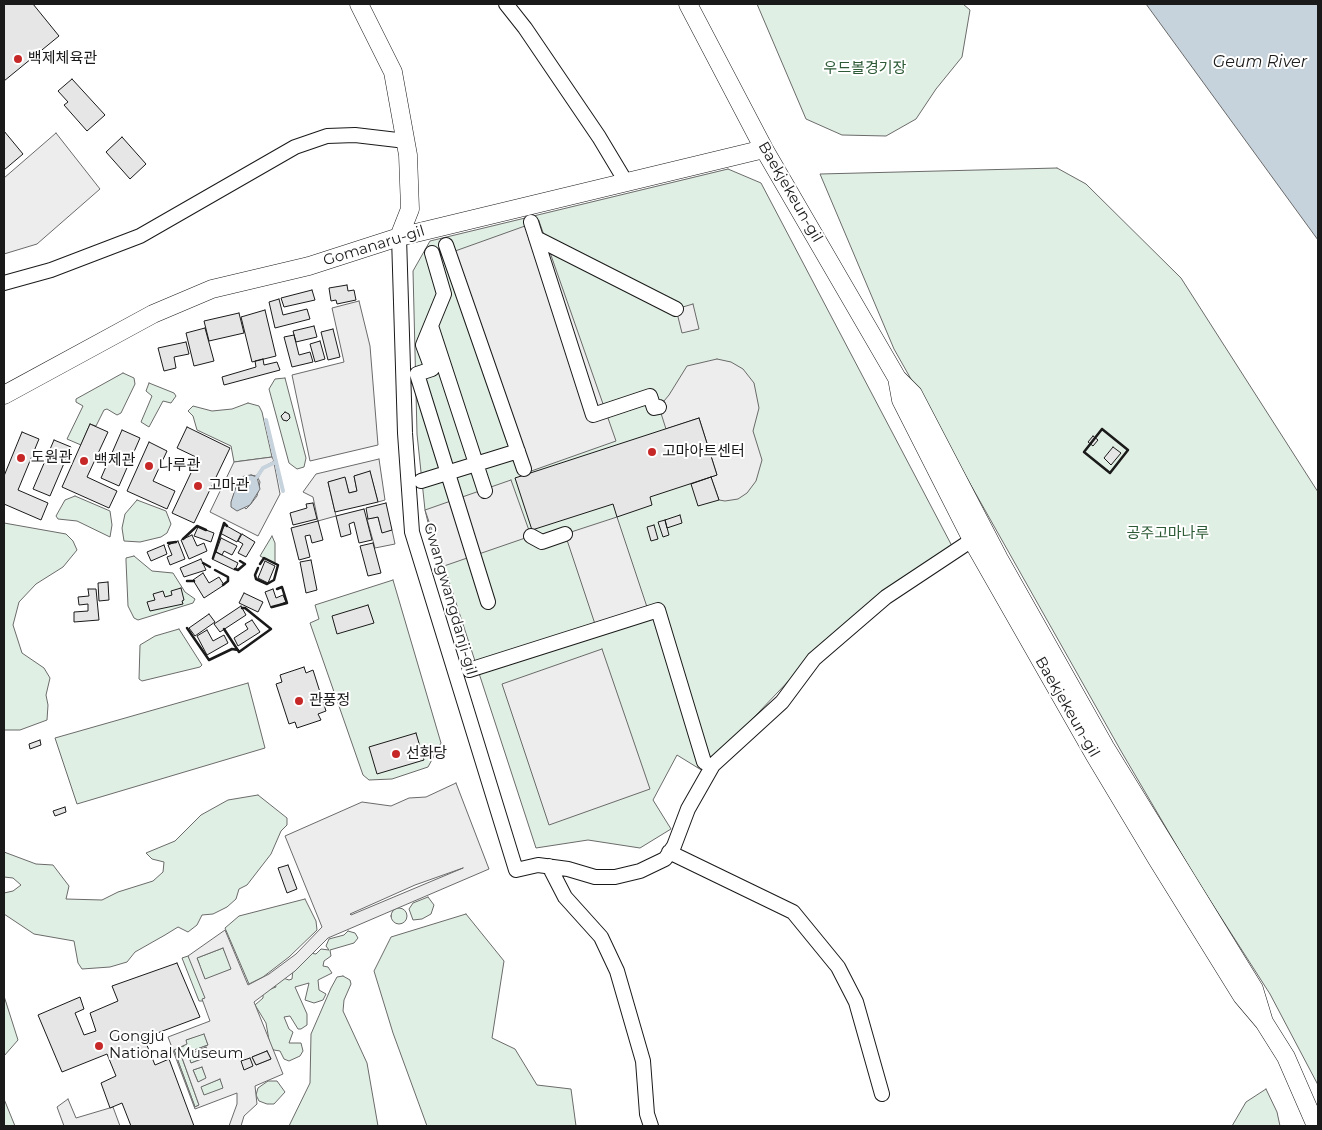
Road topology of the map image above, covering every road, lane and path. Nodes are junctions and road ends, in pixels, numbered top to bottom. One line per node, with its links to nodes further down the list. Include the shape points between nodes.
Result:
1 (359, 4): 4 (main road, via 393,72)
2 (506, 4): 6 (street, via 526,28)
3 (688, 4): 5 (main road, Baekjekeun-gil)
4 (406, 141): 8 (main road, via 410,209); 12 (street, via 355,135 327,136 295,146 140,236 51,270)
5 (764, 149): 6 (main road, Gomanaru-gil); 15 (main road, Baekjekeun-gil)
6 (626, 182): 8 (main road, Gomanaru-gil)
7 (530, 222): 9 (street)
8 (400, 237): 16 (main road, Gomanaru-gil, via 309,266 212,289 153,314); 31 (street, Gwangwangdanji-gil, via 405,433 412,532 516,870 538,864)
9 (536, 238): 13 (street); 17 (street, via 593,415 650,396 654,408)
10 (446, 245): 18 (street)
11 (432, 253): 14 (street, via 444,294)
12 (4, 283)
13 (676, 309)
14 (431, 326): 19 (street); 21 (street, via 423,345 432,369 417,374)
15 (897, 378): 26 (main road, Baekjekeun-gil, via 901,400); 32 (main road, Baekjekeun-gil, via 913,394 999,560 1105,747 1254,989)
16 (4, 395)
17 (659, 406)
18 (518, 451): 19 (street); 20 (street)
19 (476, 464): 21 (street); 23 (street)
20 (524, 469)
21 (448, 473): 22 (street); 27 (street)
22 (420, 481)
23 (485, 491)
24 (565, 534): 25 (street, via 542,542)
25 (531, 536)
26 (972, 540): 30 (street, via 886,597 814,659 782,702 714,765 688,809); 32 (main road, Baekjekeun-gil, via 1128,811 1242,996)
27 (488, 602)
28 (469, 670): 29 (street, via 658,610)
29 (704, 762)
30 (669, 852): 31 (street, via 665,859 615,878 595,877); 33 (street, via 793,912 838,967 856,1002)
31 (549, 866): 34 (street, via 565,896 601,937 617,971 642,1061)
32 (1264, 1022): 35 (main road, Baekjekeun-gil, via 1286,1057)
33 (882, 1094)
34 (651, 1126)
35 (1316, 1126)

